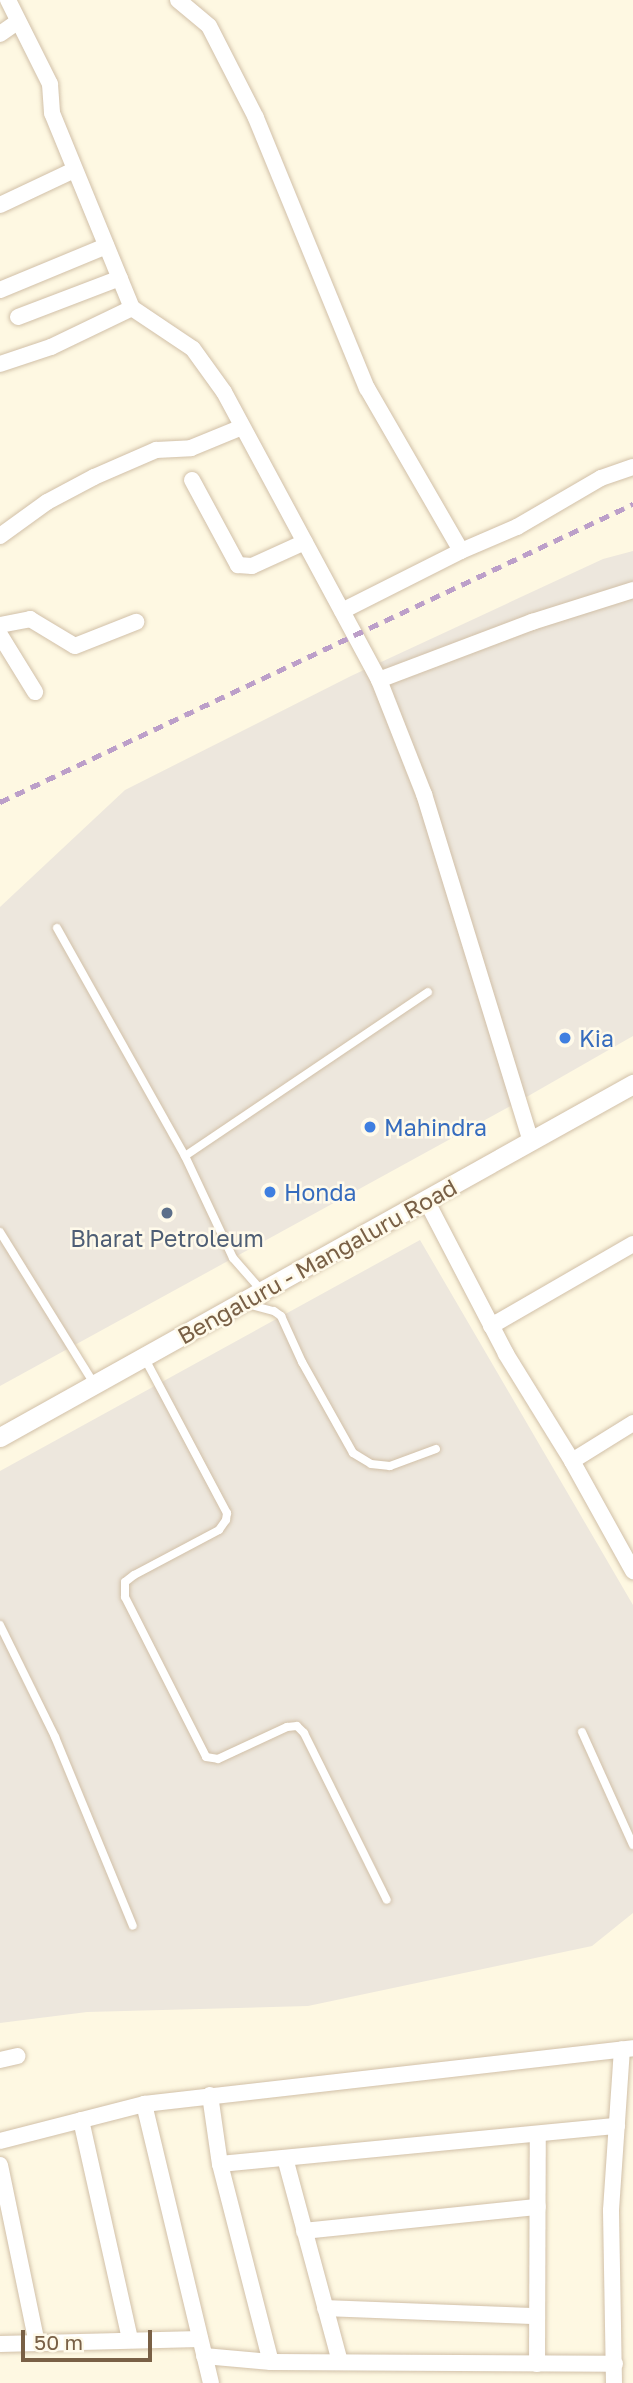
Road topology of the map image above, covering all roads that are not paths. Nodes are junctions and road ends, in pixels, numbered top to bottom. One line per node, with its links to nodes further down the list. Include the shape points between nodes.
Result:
1 (8, 0): 3 (street)
2 (178, 0): 18 (street, via 209,26 256,118 367,387)
3 (17, 22): 4 (street); 5 (street, via 50,84 52,113)
4 (0, 34)
5 (74, 170): 6 (street); 7 (street)
6 (0, 205)
7 (106, 246): 8 (street); 9 (street)
8 (120, 278): 10 (street); 11 (street)
9 (0, 290)
10 (132, 308): 12 (street, via 51,347); 13 (street, via 193,349)
11 (19, 317)
12 (0, 364)
13 (242, 427): 16 (street, via 191,448 156,450 94,477 47,502); 17 (street)
14 (633, 467): 18 (street, via 601,478 517,527)
15 (192, 480): 17 (street, via 238,565 252,566)
16 (0, 536)
17 (304, 542): 20 (street)
18 (461, 551): 20 (street)
19 (633, 590): 24 (street, via 532,622)
20 (342, 611): 24 (street)
21 (136, 622): 22 (street, via 75,646 30,620)
22 (0, 625)
23 (0, 635): 25 (street)
24 (379, 680): 29 (street, via 424,794)
25 (35, 692)
26 (57, 928): 30 (lane)
27 (428, 992): 30 (lane)
28 (633, 1084): 29 (street, Bengaluru - Mangaluru Road)
29 (531, 1141): 31 (street, Bengaluru - Mangaluru Road)
30 (185, 1156): 34 (lane, via 233,1258)
31 (426, 1200): 34 (street, Bengaluru - Mangaluru Road); 36 (street)
32 (0, 1232): 38 (lane)
33 (633, 1244): 36 (street)
34 (262, 1291): 35 (street, Bengaluru - Mangaluru Road)
35 (241, 1303): 37 (street, Bengaluru - Mangaluru Road); 41 (lane, via 281,1316 353,1453 371,1464 390,1466)
36 (491, 1326): 42 (street)
37 (144, 1357): 38 (street, Bengaluru - Mangaluru Road); 47 (lane, via 227,1513 219,1530 125,1582 125,1597 206,1756 218,1759 287,1727 304,1733)
38 (95, 1385): 40 (street, Bengaluru - Mangaluru Road)
39 (633, 1423): 42 (street)
40 (0, 1437)
41 (436, 1449)
42 (572, 1461): 43 (street)
43 (633, 1571)
44 (0, 1625): 48 (lane, via 55,1737)
45 (582, 1732): 46 (lane)
46 (633, 1845)
47 (387, 1900)
48 (132, 1926)
49 (627, 2048): 52 (street); 55 (street)
50 (18, 2056): 51 (street)
51 (0, 2060)
52 (210, 2095): 53 (street); 59 (street)
53 (144, 2104): 54 (street); 65 (street)
54 (81, 2120): 57 (street); 66 (street)
55 (617, 2126): 56 (street); 73 (street, via 611,2210)
56 (538, 2134): 58 (street); 61 (street)
57 (0, 2141)
58 (285, 2158): 59 (street); 62 (street)
59 (220, 2164): 70 (street)
60 (0, 2165): 67 (street)
61 (538, 2207): 62 (street); 64 (street)
62 (304, 2231): 63 (street)
63 (325, 2308): 64 (street); 71 (street)
64 (537, 2316): 72 (street)
65 (200, 2339): 66 (street); 69 (street)
66 (130, 2340): 67 (street)
67 (37, 2343): 68 (street)
68 (0, 2344)
69 (204, 2356): 70 (street); 74 (street)
70 (271, 2362): 71 (street)
71 (340, 2362): 72 (street)
72 (537, 2364): 73 (street)
73 (615, 2364): 75 (street)
74 (211, 2383)
75 (614, 2383)

